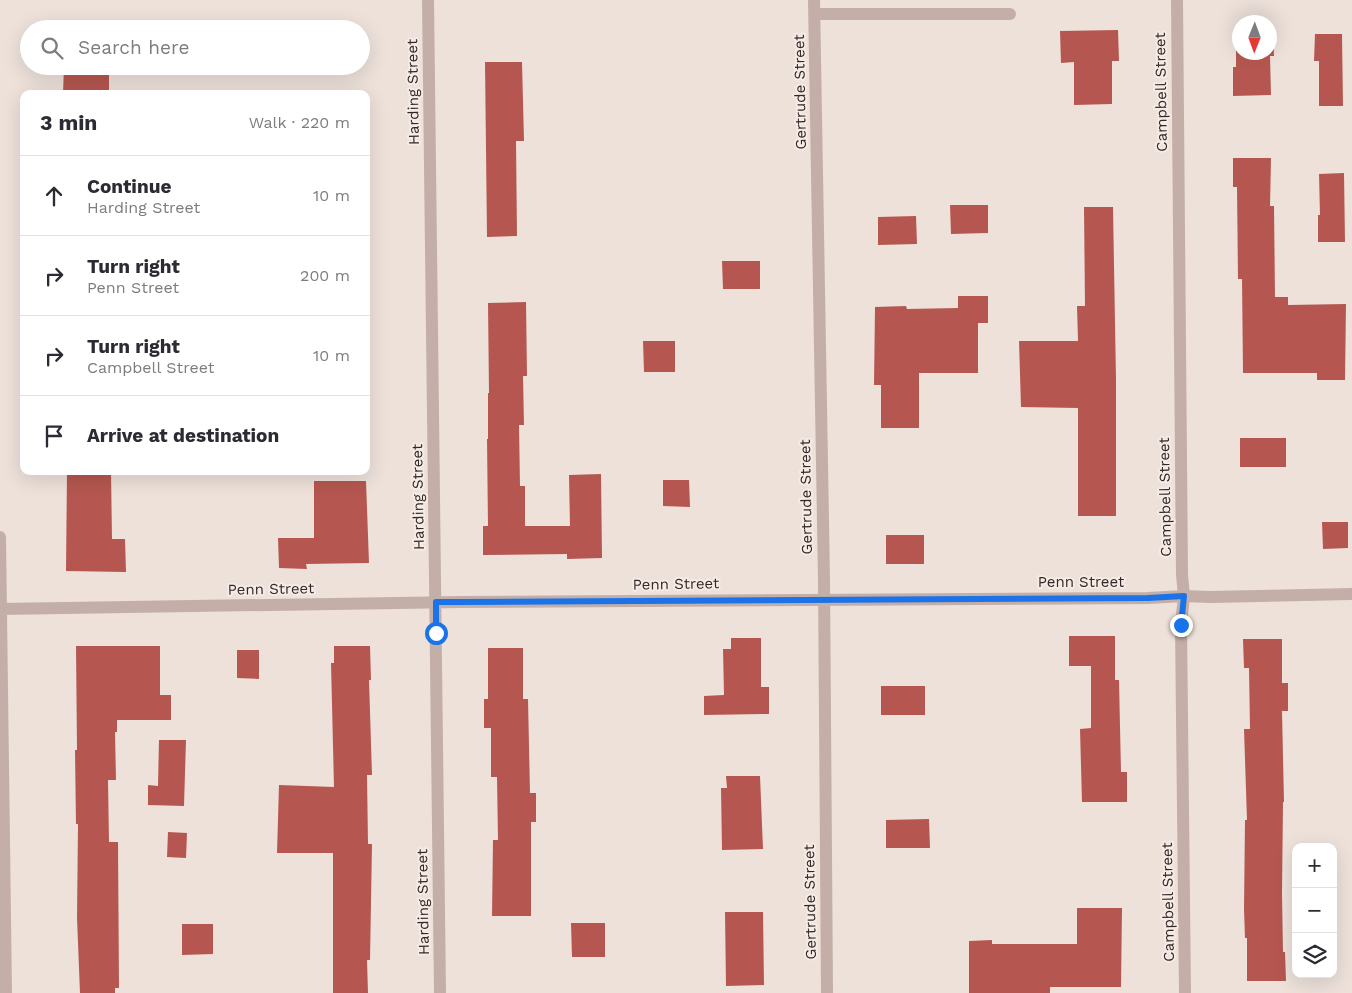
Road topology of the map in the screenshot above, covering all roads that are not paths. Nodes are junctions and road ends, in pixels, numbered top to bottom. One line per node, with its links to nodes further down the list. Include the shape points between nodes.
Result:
1 (428, 0): 10 (street, Harding Street)
2 (814, 0): 4 (street, Gertrude Street)
3 (1177, 0): 8 (street, Campbell Street)
4 (815, 14): 5 (street); 9 (street, Gertrude Street)
5 (1010, 14)
6 (0, 537): 11 (street)
7 (1352, 594): 8 (street, Penn Street)
8 (1184, 596): 9 (street, Penn Street); 15 (street, Campbell Street, via 1181,625)
9 (824, 599): 10 (street, Penn Street); 14 (street, Gertrude Street)
10 (436, 602): 11 (street, Penn Street); 13 (street, Harding Street)
11 (0, 609): 12 (street)
12 (6, 993)
13 (440, 993)
14 (827, 993)
15 (1185, 993)

